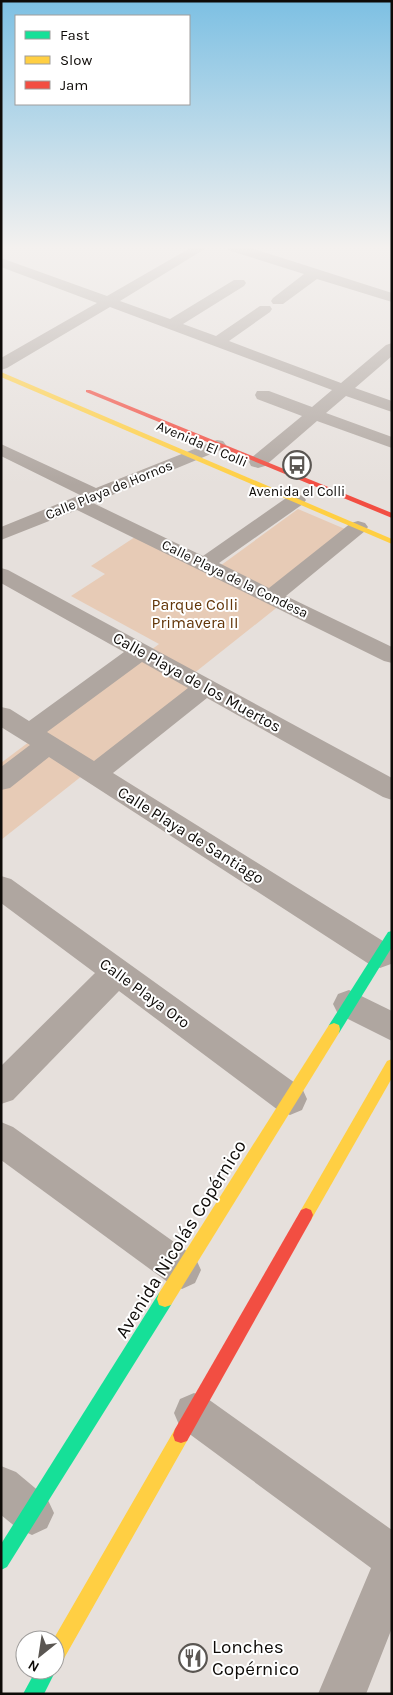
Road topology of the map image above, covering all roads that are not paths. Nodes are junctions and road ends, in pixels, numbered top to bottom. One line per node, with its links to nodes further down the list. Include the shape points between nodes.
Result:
1 (68, 326): 6 (street)
2 (174, 326): 4 (street)
3 (241, 326): 4 (street)
4 (218, 342): 9 (street)
5 (392, 348): 9 (street)
6 (9, 361)
7 (1, 374): 16 (street, Avenida El Colli)
8 (74, 386): 14 (street, Avenida El Colli)
9 (343, 389): 11 (street); 12 (street)
10 (263, 395): 12 (street)
11 (392, 407)
12 (315, 414): 13 (street); 17 (street)
13 (392, 444)
14 (218, 445): 16 (street, Calle Playa de Hornos); 17 (street, Avenida El Colli)
15 (1, 449): 18 (street, Calle Playa de la Condesa)
16 (191, 456): 18 (street, Calle Playa de Hornos); 19 (street, Avenida El Colli)
17 (258, 462): 20 (street, Avenida El Colli)
18 (87, 499): 22 (street, Calle Playa de Hornos); 24 (street, Calle Playa de la Condesa)
19 (296, 500): 21 (street, Avenida El Colli); 24 (street)
20 (392, 516)
21 (358, 527): 23 (street, Avenida El Colli); 26 (street)
22 (1, 534)
23 (392, 542)
24 (204, 564): 26 (street, Calle Playa de la Condesa)
25 (1, 574): 27 (street, Calle Playa de los Muertos)
26 (271, 597): 28 (street, Calle Playa de la Condesa)
27 (141, 652): 29 (street, Calle Playa de los Muertos); 31 (street)
28 (392, 656)
29 (206, 687): 32 (street); 34 (street, Calle Playa de los Muertos)
30 (1, 715): 31 (street, Calle Playa de Santiago)
31 (39, 739): 32 (street, Calle Playa de Santiago); 33 (street)
32 (96, 774): 36 (street, Calle Playa de Santiago)
33 (1, 781)
34 (392, 790)
35 (1, 887): 37 (street, Calle Playa Oro)
36 (386, 946): 38 (street, Avenida Nicolás Copérnico)
37 (117, 972): 41 (street); 42 (street, Calle Playa Oro)
38 (349, 1004): 39 (street); 42 (street, Avenida Nicolás Copérnico)
39 (392, 1027)
40 (392, 1065): 45 (street)
41 (1, 1089)
42 (290, 1099): 44 (street, Avenida Nicolás Copérnico)
43 (1, 1139): 44 (street)
44 (182, 1270): 46 (street, Avenida Nicolás Copérnico)
45 (194, 1413): 47 (street); 50 (street)
46 (16, 1500): 48 (street, Avenida Nicolás Copérnico)
47 (392, 1557)
48 (1, 1561)
49 (392, 1571): 53 (street)
50 (65, 1638)
51 (41, 1680): 52 (street)
52 (33, 1694)
53 (342, 1694)

